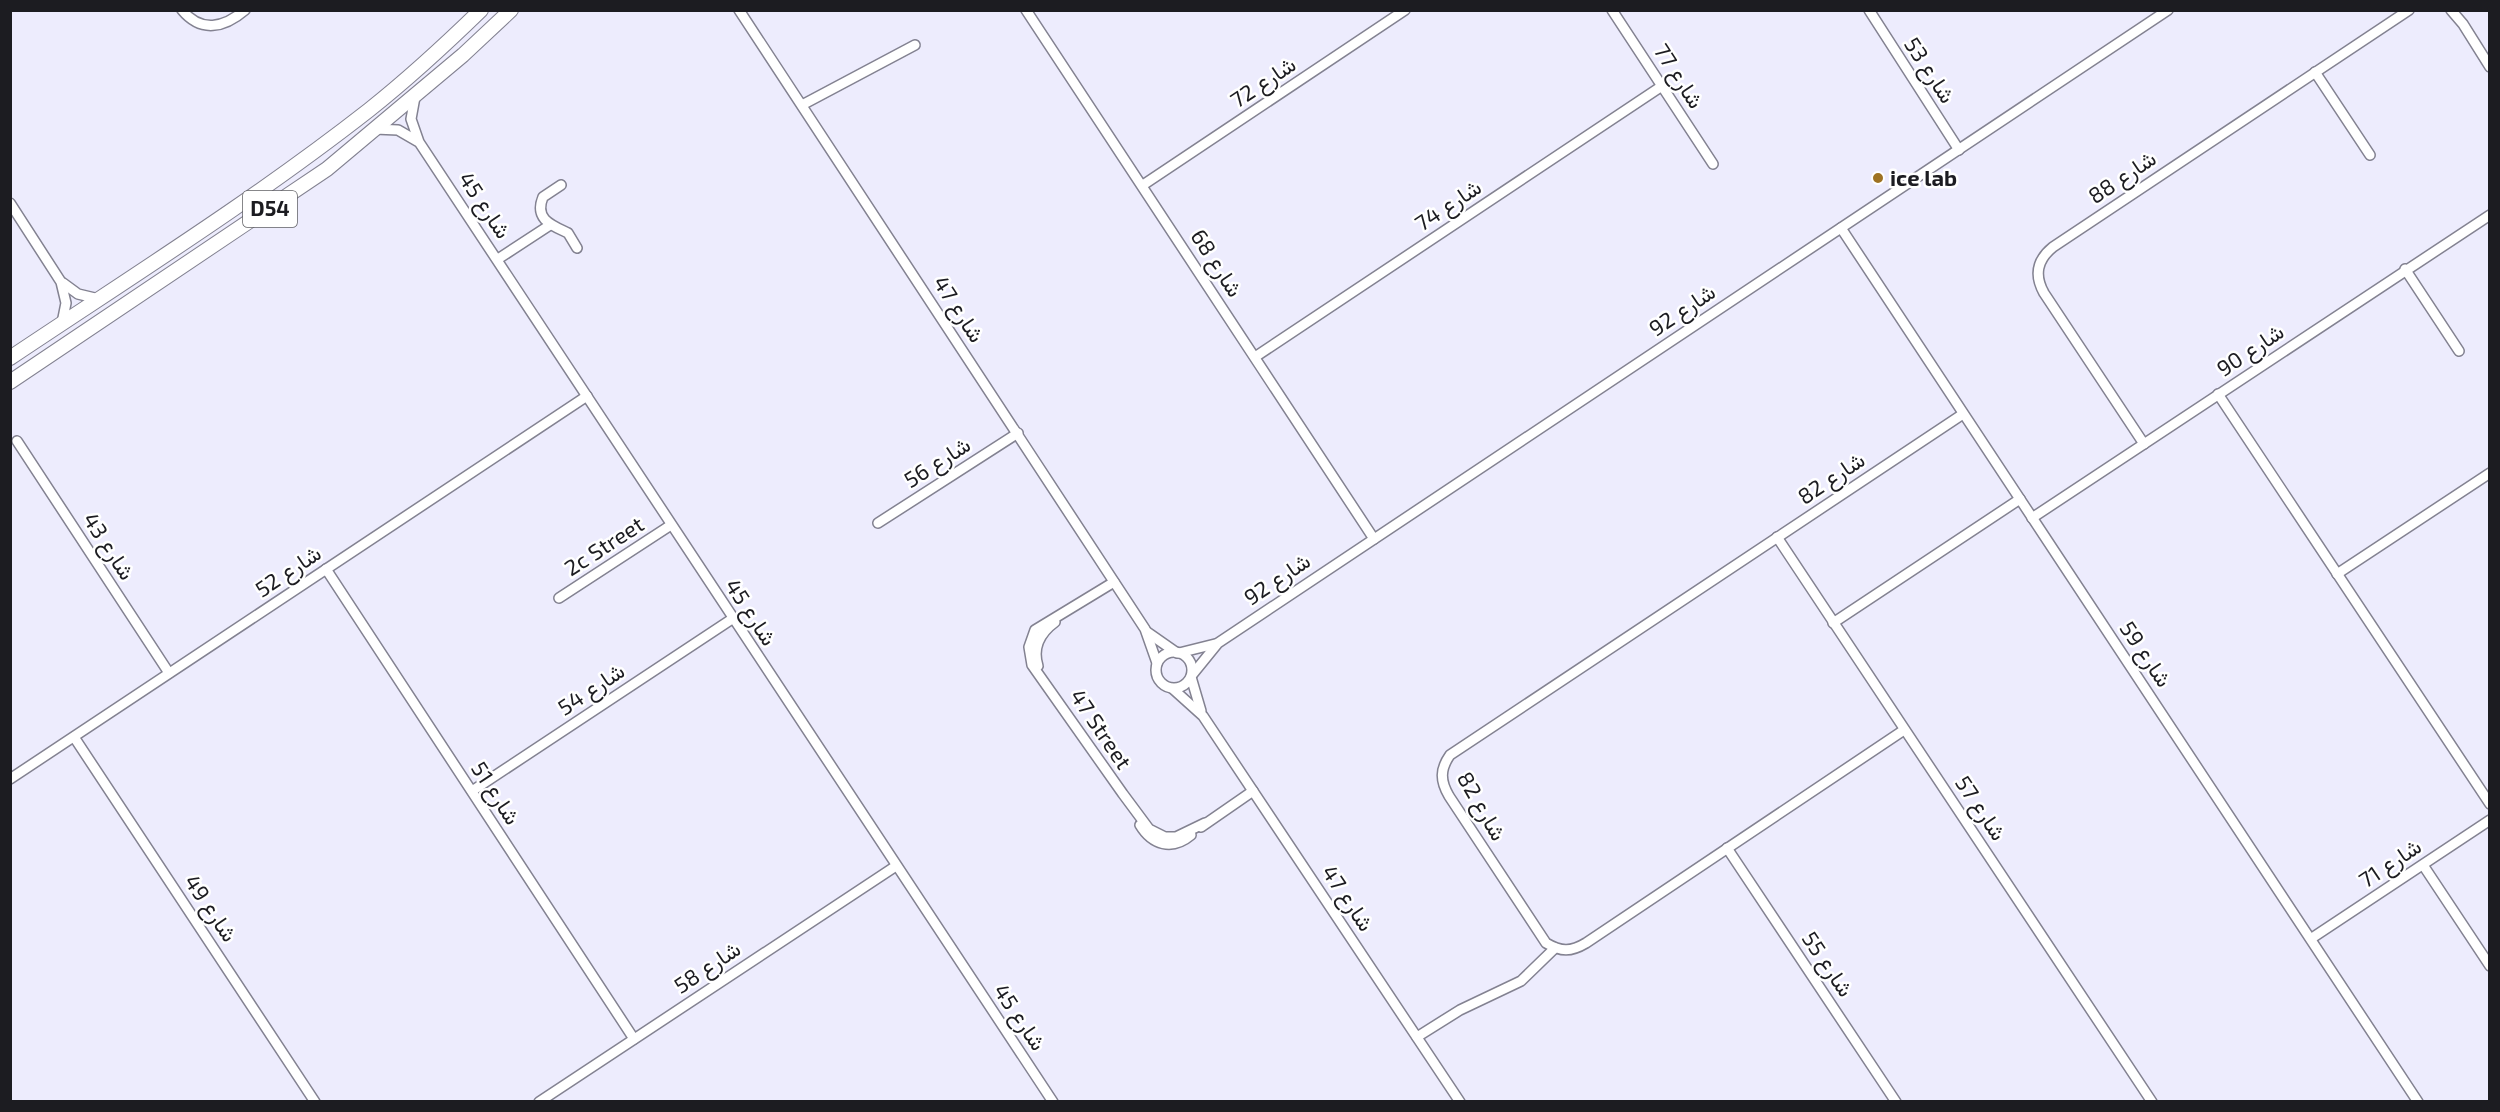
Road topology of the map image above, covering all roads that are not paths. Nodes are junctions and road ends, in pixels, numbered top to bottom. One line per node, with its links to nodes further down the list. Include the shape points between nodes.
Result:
1 (182, 10): 2 (street, via 205,27 225,24)
2 (245, 10)
3 (481, 10): 19 (main road, D54)
4 (510, 10): 17 (main road, D54)
5 (739, 10): 18 (street, شارع 47)
6 (1405, 10): 28 (street, شارع 72)
7 (1612, 10): 16 (street, شارع 77)
8 (1869, 10): 22 (street, شارع 53)
9 (2168, 10): 22 (street, شارع 92)
10 (2409, 10): 15 (street, شارع 88)
11 (2451, 10): 14 (street)
12 (1030, 12): 28 (street, شارع 68)
13 (915, 45): 18 (street)
14 (2490, 67)
15 (2315, 72): 23 (street); 49 (street, شارع 88, via 2053,247 2039,262 2038,284)
16 (1662, 86): 24 (street, شارع 77); 41 (street, شارع 74)
17 (415, 96): 20 (main road, D54); 21 (street, شارع 45, via 411,119)
18 (801, 105): 47 (street, شارع 47)
19 (370, 109): 25 (main road, D54); 26 (main road, via 322,156 322,165)
20 (375, 129): 21 (street, via 398,130); 26 (main road, D54)
21 (419, 142): 35 (street, شارع 45)
22 (1959, 150): 33 (street, شارع 92)
23 (2370, 155)
24 (1713, 164)
25 (296, 165): 31 (main road, via 300,174 297,181 262,206); 38 (main road, D54)
26 (327, 169): 31 (main road, D54)
27 (561, 184): 32 (street, via 547,192 540,203 541,216)
28 (1143, 185): 41 (street, شارع 68)
29 (10, 203): 37 (street)
30 (2490, 215): 36 (street, شارع 90)
31 (245, 225): 43 (main road, D54)
32 (550, 225): 34 (street, via 568,233); 35 (street)
33 (1841, 228): 46 (street, شارع 59); 56 (street, شارع 92)
34 (577, 248)
35 (498, 259): 45 (street, شارع 45)
36 (2405, 269): 40 (street); 44 (street, شارع 90)
37 (61, 282): 38 (street, via 78,294); 39 (street, via 66,303)
38 (99, 299): 39 (main road, D54)
39 (62, 324): 42 (main road, D54)
40 (2459, 351)
41 (1255, 357): 56 (street, شارع 68)
42 (10, 358)
43 (10, 382)
44 (2218, 394): 49 (street, شارع 90); 58 (street)
45 (587, 396): 54 (street, شارع 45); 57 (street, شارع 52)
46 (1963, 414): 51 (street, شارع 59); 55 (street, شارع 82)
47 (1018, 433): 53 (street, شارع 56); 59 (street, شارع 47)
48 (17, 441): 67 (street, شارع 43)
49 (2144, 444): 52 (street, شارع 90)
50 (2490, 472): 58 (street)
51 (2020, 499): 52 (street, شارع 59); 62 (street)
52 (2032, 518): 81 (street, شارع 59)
53 (878, 524)
54 (671, 525): 60 (street, 2c Street); 61 (street, شارع 45)
55 (1777, 537): 62 (street, شارع 57); 82 (street, شارع 82, via 1459,748 1444,764 1443,786 1449,796 1546,943)
56 (1374, 539): 64 (street, شارع 92)
57 (326, 569): 67 (street, شارع 52); 74 (street, شارع 51)
58 (2337, 574): 76 (street)
59 (1114, 582): 63 (street, شارع 47); 75 (street, 47 Street, via 1042,633 1036,662 1047,685 1145,825 1159,835 1182,836)
60 (559, 598)
61 (732, 619): 74 (street, شارع 54); 80 (street, شارع 45)
62 (1833, 623): 71 (street, شارع 57)
63 (1145, 629): 65 (street, شارع 47); 66 (street, شارع 47)
64 (1218, 643): 65 (street, شارع 92); 68 (street, شارع 92)
65 (1178, 653): 66 (street, via 1166,654); 68 (street, via 1190,662)
66 (1157, 663): 69 (street, via 1158,680)
67 (169, 673): 72 (street, شارع 52)
68 (1191, 676): 69 (street, via 1184,686); 70 (street, شارع 47)
69 (1173, 689): 70 (street, شارع 47)
70 (1203, 716): 75 (street, شارع 47)
71 (1904, 730): 78 (street); 91 (street, شارع 57)
72 (74, 737): 73 (street, شارع 52); 86 (street, شارع 49)
73 (10, 778)
74 (472, 791): 85 (street, شارع 51)
75 (1253, 791): 84 (street, شارع 47)
76 (2490, 804)
77 (2490, 820): 79 (street, شارع 71)
78 (1728, 848): 82 (street, via 1576,949); 90 (street, شارع 55)
79 (2423, 865): 81 (street, شارع 71); 83 (street)
80 (896, 866): 85 (street, شارع 58); 88 (street, شارع 45)
81 (2312, 938): 92 (street, شارع 59)
82 (1556, 948): 84 (street, via 1521,981 1460,1010)
83 (2490, 966)
84 (1417, 1037): 89 (street, شارع 47)
85 (634, 1039): 87 (street, شارع 58)
86 (315, 1101)
87 (539, 1101)
88 (1053, 1101)
89 (1460, 1101)
90 (1894, 1101)
91 (2152, 1101)
92 (2418, 1101)

